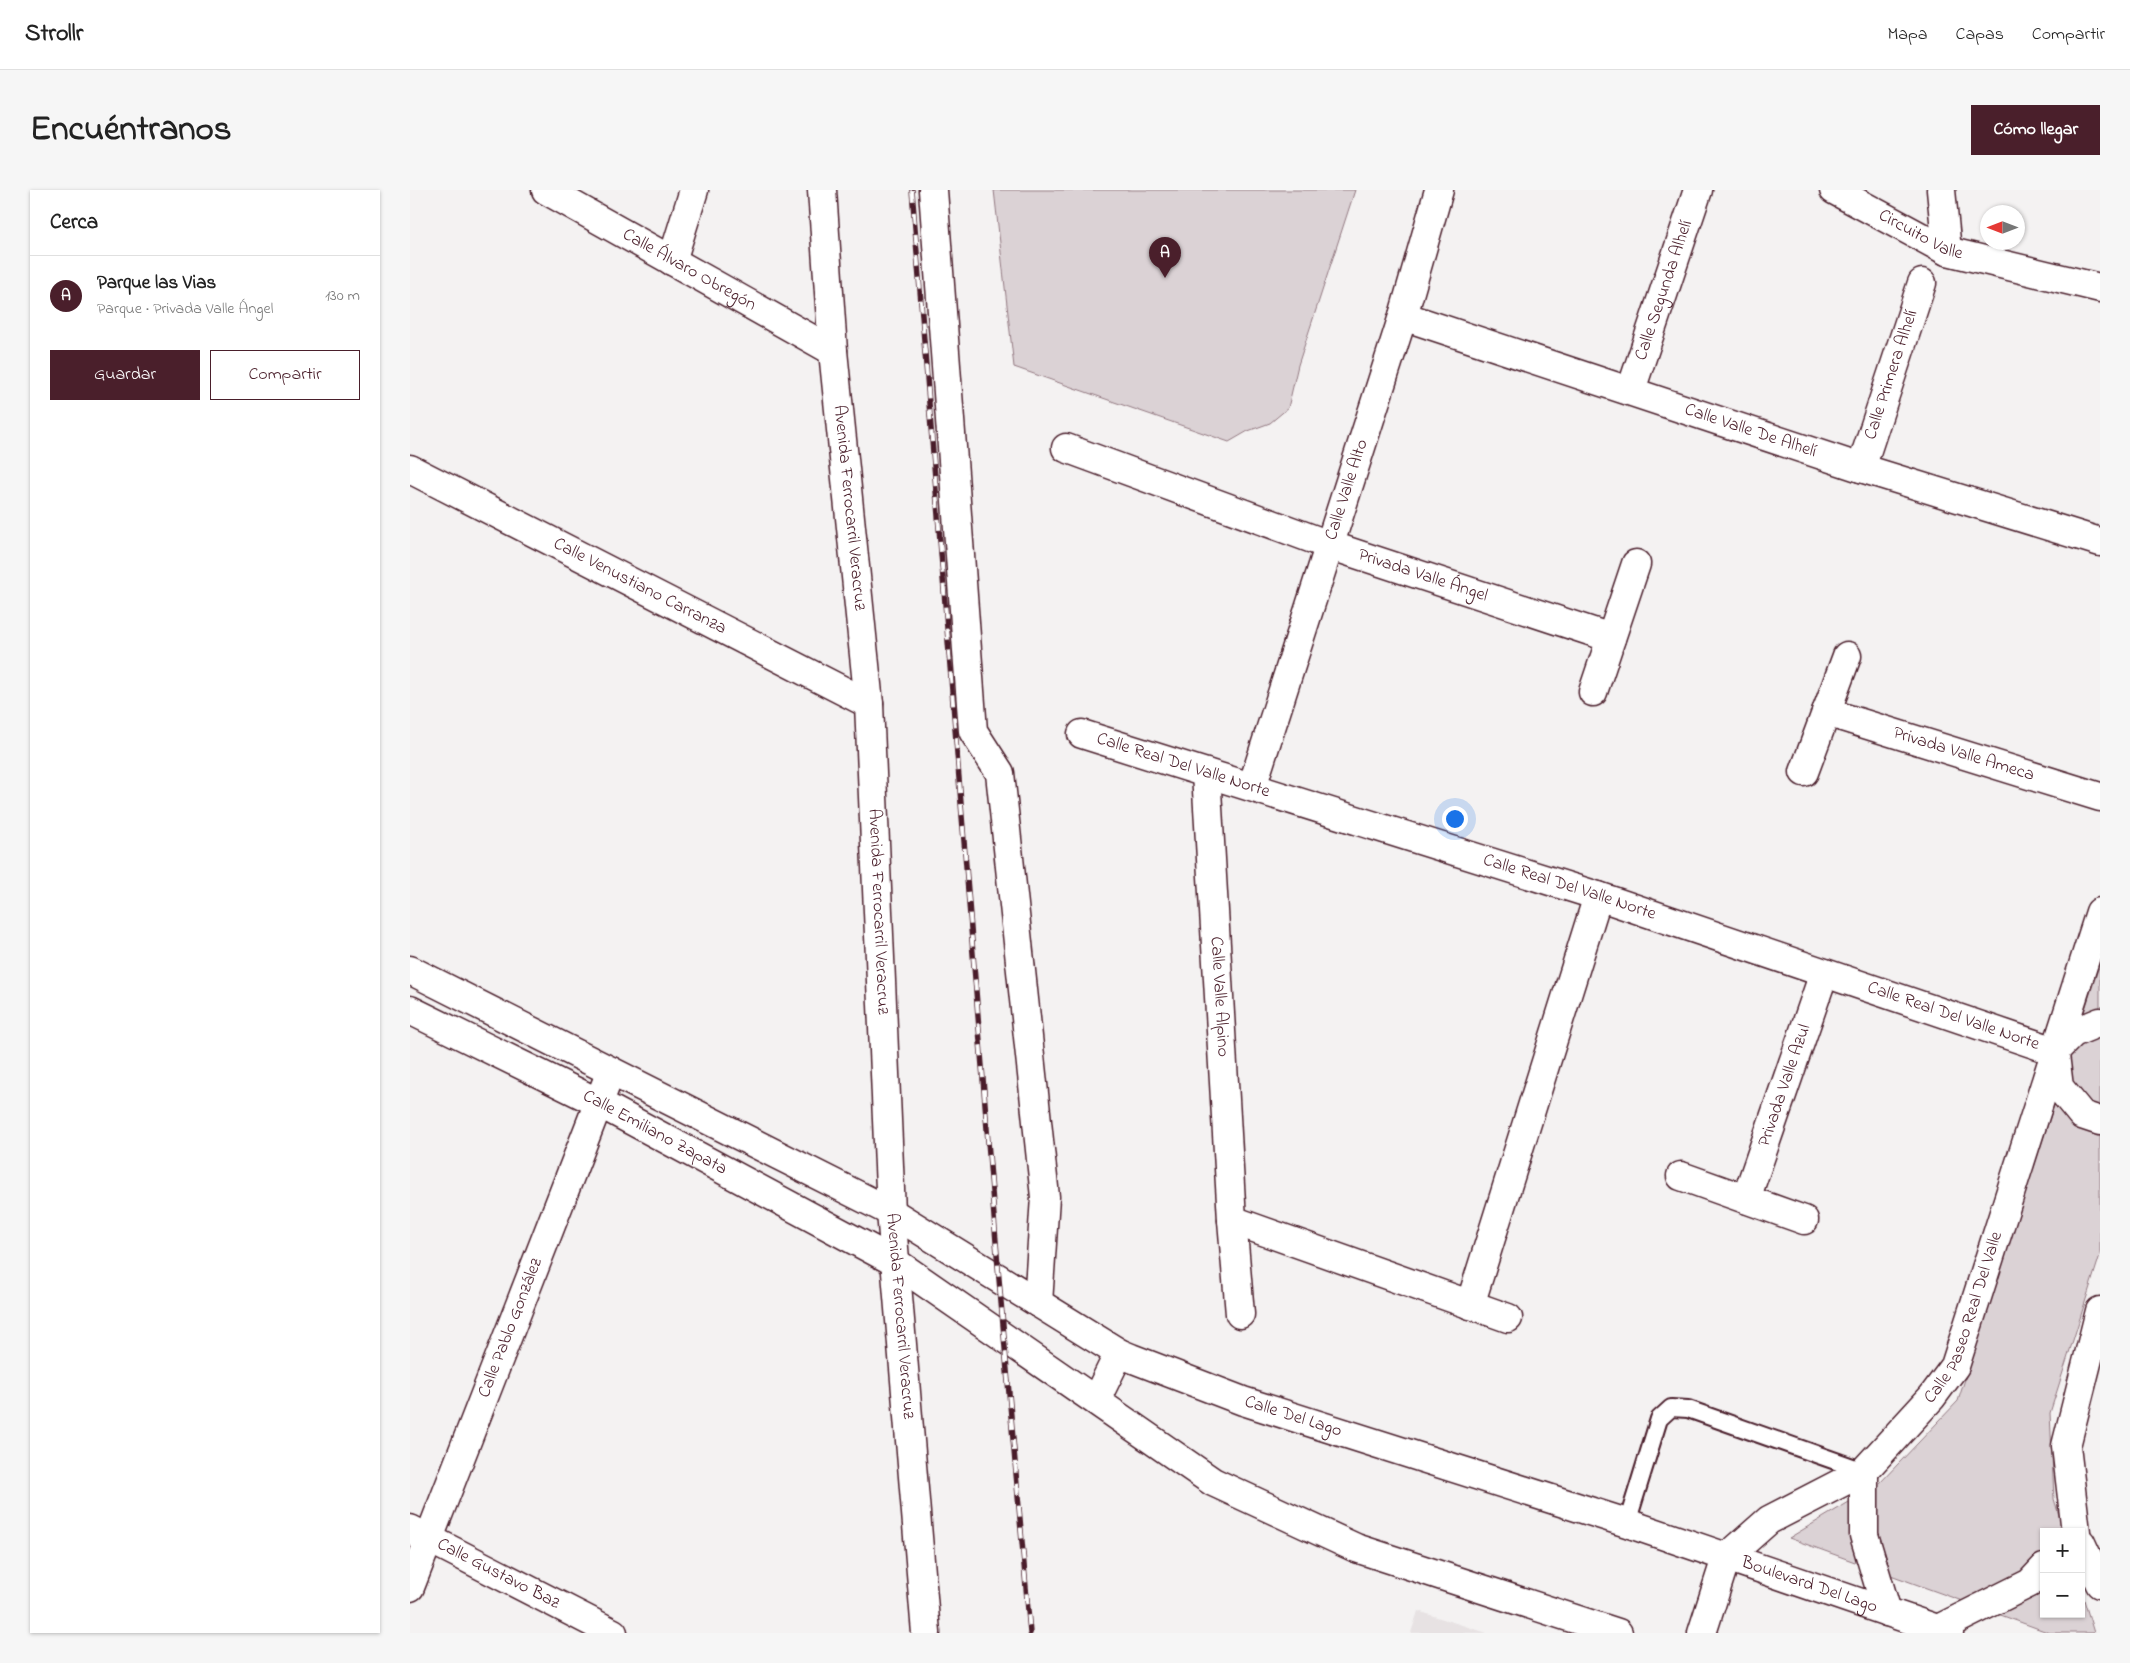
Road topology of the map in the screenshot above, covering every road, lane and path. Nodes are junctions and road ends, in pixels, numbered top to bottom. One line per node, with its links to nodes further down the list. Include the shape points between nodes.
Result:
1 (546, 190): 10 (street, Calle Álvaro Obregón)
2 (694, 190): 10 (street)
3 (822, 190): 14 (street, Avenida Ferrocarril Veracruz)
4 (933, 190): 48 (street, via 973,731 1000,773 1045,1197)
5 (1439, 190): 13 (street, Calle Valle Alto)
6 (1698, 190): 15 (street, Calle Segunda Alhelí)
7 (1834, 190): 9 (street, Circuito Valle)
8 (1941, 190): 9 (street)
9 (1947, 250): 12 (street, Circuito Valle)
10 (672, 261): 14 (street, Calle Álvaro Obregón)
11 (1922, 283): 17 (street, Calle Primera Alhelí)
12 (2100, 288)
13 (1403, 316): 15 (street, Calle Valle De Alhelí); 20 (street, Calle Valle Alto)
14 (833, 351): 25 (street, Avenida Ferrocarril Veracruz)
15 (1630, 390): 17 (street, Calle Valle De Alhelí)
16 (1066, 448): 20 (street, Privada Valle Ángel)
17 (1861, 468): 19 (street, Calle Valle De Alhelí)
18 (410, 469): 25 (street, Calle Venustiano Carranza)
19 (2100, 542)
20 (1329, 545): 22 (street, Privada Valle Ángel); 30 (street, Calle Valle Alto)
21 (1636, 564): 22 (street)
22 (1611, 638): 24 (street)
23 (1847, 656): 26 (street)
24 (1593, 692)
25 (869, 704): 44 (street, Avenida Ferrocarril Veracruz)
26 (1826, 712): 28 (street); 31 (street, Privada Valle Ameca)
27 (1082, 734): 29 (street, Calle Real Del Valle Norte)
28 (1804, 772)
29 (1206, 773): 30 (street, Calle Real Del Valle Norte); 45 (street, Calle Valle Alpino)
30 (1252, 787): 32 (street, Calle Real Del Valle Norte)
31 (2100, 796)
32 (1598, 896): 35 (street, Calle Real Del Valle Norte); 49 (street)
33 (2100, 912): 38 (street, Calle Paseo Real Del Valle)
34 (410, 970): 39 (street, Calle Emiliano Zapata)
35 (1824, 973): 38 (street, Calle Real Del Valle Norte); 43 (street, Privada Valle Azul)
36 (410, 1010): 40 (street, Calle Emiliano Zapata)
37 (2100, 1022): 38 (street, via 2073,1033)
38 (2055, 1051): 41 (street, via 2059,1087 2082,1115); 55 (street, Calle Paseo Real Del Valle, via 1955,1366 1932,1397)
39 (611, 1071): 40 (street, Calle Pablo González); 44 (street, Calle Emiliano Zapata)
40 (599, 1102): 47 (street, Calle Emiliano Zapata); 58 (street, Calle Pablo González)
41 (2100, 1121)
42 (1681, 1176): 43 (street)
43 (1746, 1199): 46 (street)
44 (891, 1212): 47 (street, Avenida Ferrocarril Veracruz); 48 (street, Calle Del Lago)
45 (1232, 1220): 49 (street); 50 (street, Calle Valle Alpino)
46 (1804, 1220)
47 (895, 1262): 54 (street); 67 (street, Avenida Ferrocarril Veracruz)
48 (1038, 1303): 53 (street, Calle Del Lago)
49 (1470, 1305): 51 (street)
50 (1240, 1314)
51 (1508, 1318)
52 (2098, 1322): 57 (street, via 2066,1446)
53 (1119, 1353): 54 (street); 56 (street, Calle Del Lago, via 1244,1402)
54 (1096, 1400): 68 (street, via 1212,1482 1356,1548)
55 (1864, 1471): 56 (lane, via 1688,1409 1671,1408 1659,1419); 60 (street, Calle Paseo Real Del Valle, via 1769,1520); 64 (street, via 1864,1534)
56 (1627, 1523): 60 (street, Calle Del Lago)
57 (2076, 1528)
58 (419, 1534): 63 (street, Calle Pablo González); 66 (street, Calle Gustavo Baz)
59 (2085, 1552): 62 (street)
60 (1726, 1558): 64 (street, Boulevard Del Lago); 69 (street)
61 (2040, 1572): 65 (street, via 2030,1583)
62 (2100, 1584)
63 (410, 1587)
64 (1887, 1612): 65 (street, Boulevard Del Lago)
65 (1944, 1631)
66 (613, 1633)
67 (926, 1633)
68 (1618, 1633)
69 (1702, 1633)

